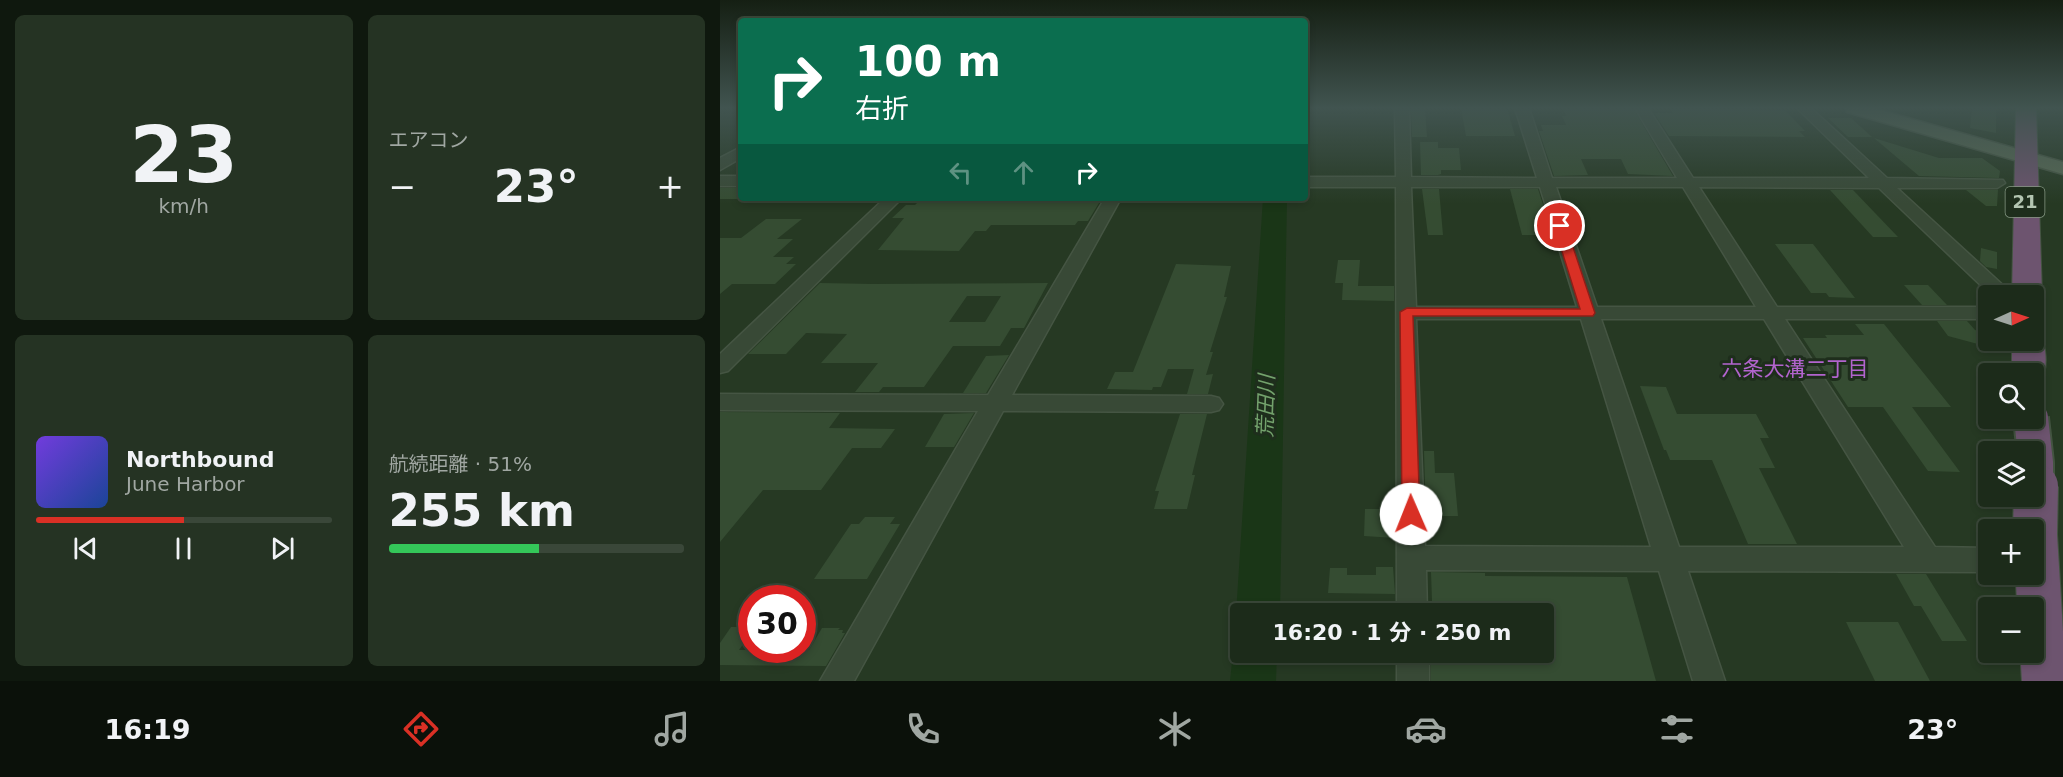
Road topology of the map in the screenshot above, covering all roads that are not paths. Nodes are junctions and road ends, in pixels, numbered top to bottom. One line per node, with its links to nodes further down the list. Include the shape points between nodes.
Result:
1 (1403, 140): 14 (street)
2 (1532, 140): 16 (street)
3 (1661, 140): 17 (street)
4 (1836, 140): 15 (street)
5 (1963, 140): 8 (main road)
6 (2026, 140): 8 (highway, 21)
7 (738, 153): 9 (street)
8 (2026, 158): 10 (main road); 22 (highway, 21)
9 (720, 165)
10 (2063, 168)
11 (720, 181): 12 (street)
12 (738, 181)
13 (1308, 182): 14 (street)
14 (1404, 182): 16 (street); 23 (street)
15 (1881, 182): 17 (street); 18 (street); 21 (street)
16 (1546, 183): 17 (street); 24 (street)
17 (1688, 183): 25 (street)
18 (1997, 183)
19 (891, 201): 27 (street)
20 (1111, 201): 29 (street)
21 (1991, 285)
22 (2027, 285)
23 (1407, 312): 24 (street); 32 (street)
24 (1588, 313): 25 (street); 33 (street)
25 (1771, 313): 26 (street); 34 (street)
26 (1978, 313)
27 (720, 366)
28 (720, 402): 29 (street)
29 (996, 404): 30 (street); 40 (street)
30 (1210, 404)
31 (2032, 429): 43 (highway, bridge)
32 (1412, 558): 33 (street); 38 (street)
33 (1669, 558): 34 (street); 42 (street)
34 (1927, 560): 35 (street)
35 (1978, 560)
36 (2044, 560): 37 (street)
37 (2063, 560)
38 (1412, 603)
39 (1413, 663): 41 (street)
40 (836, 681)
41 (1413, 681)
42 (1709, 681)
43 (2044, 681)

